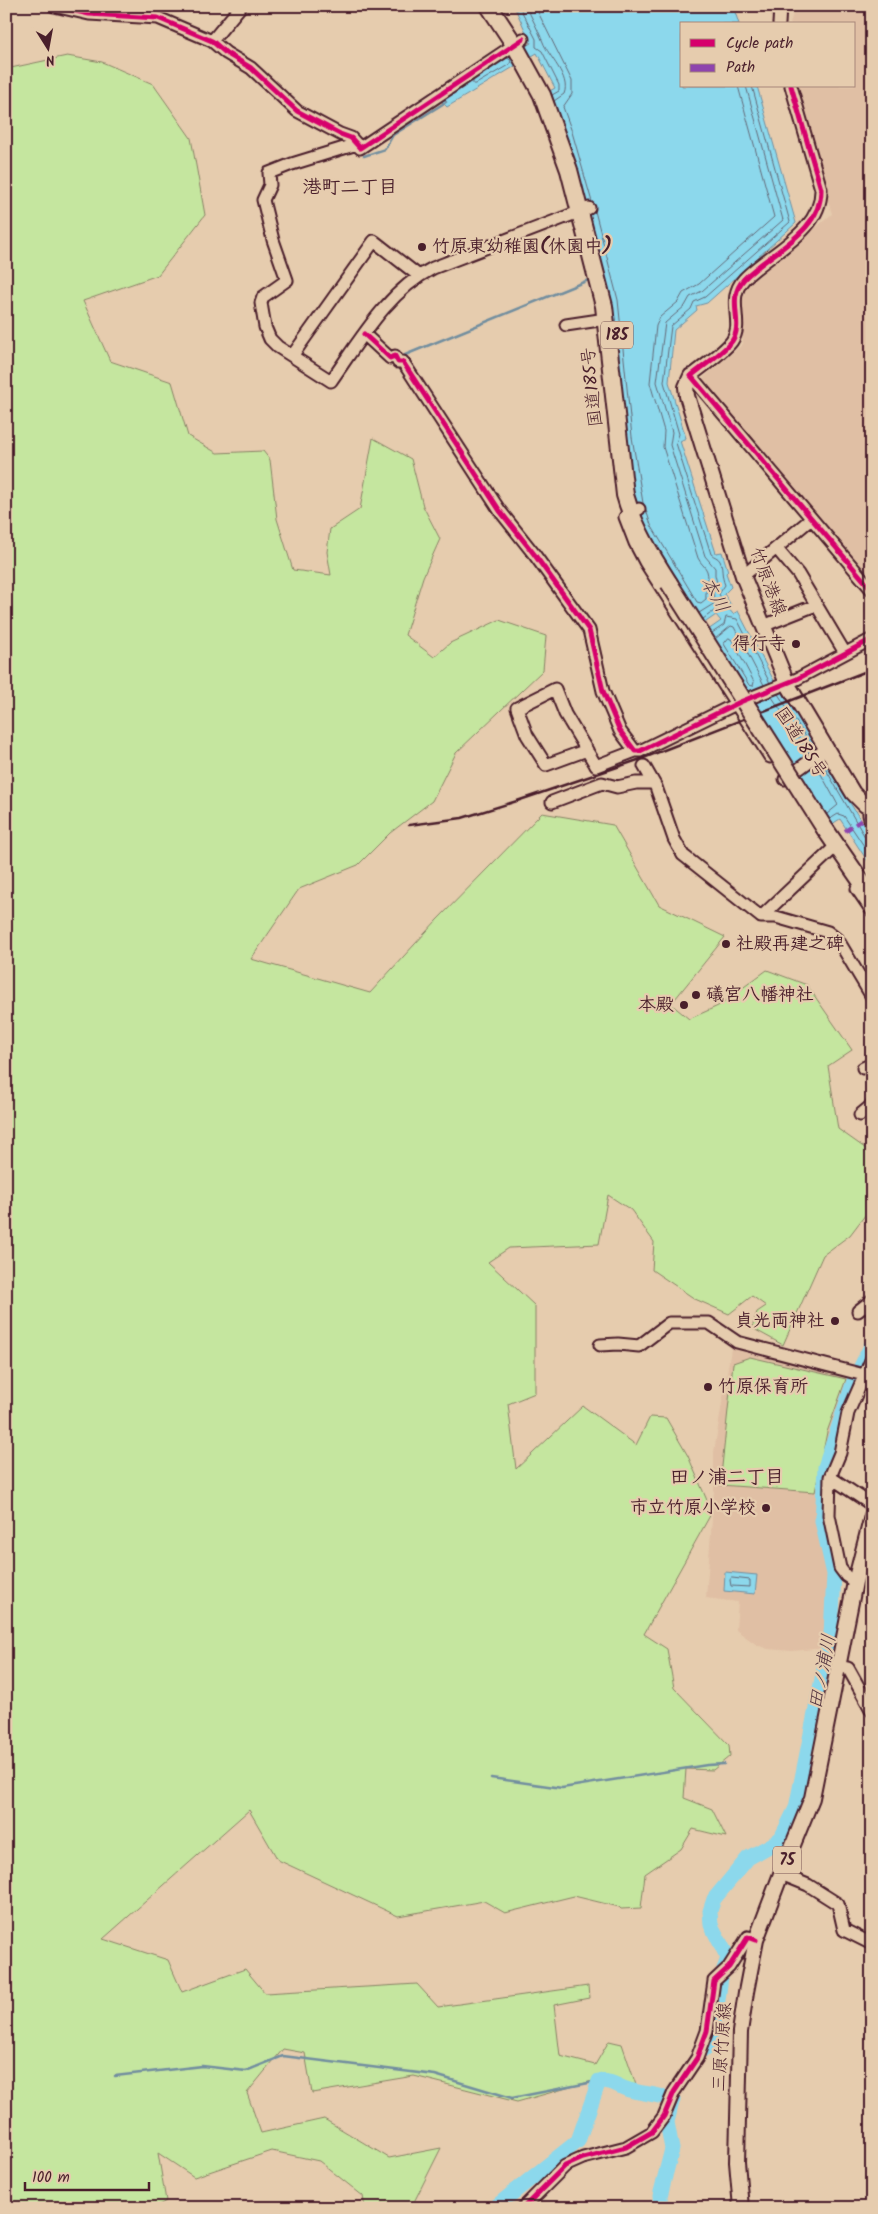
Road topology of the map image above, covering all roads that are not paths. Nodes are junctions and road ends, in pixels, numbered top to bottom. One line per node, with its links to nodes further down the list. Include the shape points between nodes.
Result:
1 (54, 6): 7 (street, via 89,14 158,18)
2 (240, 6): 7 (street)
3 (489, 6): 8 (highway, 国道185号 / 185)
4 (502, 6): 8 (highway, 国道185号 / 185)
5 (780, 6): 6 (street)
6 (779, 22)
7 (212, 40): 10 (street, via 251,68 297,111)
8 (523, 49): 10 (street, via 360,148); 11 (highway, 国道185号 / 185, via 546,93)
9 (792, 88): 17 (street, via 821,189 821,202 804,230 737,289 732,340)
10 (357, 144): 16 (street, via 269,173 270,185 263,200 287,280 263,297 261,303 270,339)
11 (579, 212): 12 (street); 13 (street, via 590,276); 13 (highway, 国道185号 / 185, via 596,271); 18 (highway, 国道185号 / 185, via 613,302 631,466)
12 (419, 276): 15 (street, via 400,290); 16 (street, via 374,241)
13 (602, 319): 14 (street); 18 (highway, 国道185号 / 185, via 625,495)
14 (566, 325)
15 (364, 334): 16 (street, via 331,381); 30 (street, via 390,358 395,356 398,362 404,362 500,512 588,630 603,691 620,731)
16 (292, 356)
17 (691, 376): 19 (street); 21 (main road, 竹原港線, via 686,388 687,396)
18 (631, 514): 28 (street, via 635,543 645,562); 37 (highway, 国道185号 / 185, bridge, via 649,551)
19 (811, 519): 20 (street); 22 (street)
20 (777, 549): 21 (street); 23 (street, via 798,574)
21 (743, 576): 24 (main road, 竹原港線)
22 (872, 590)
23 (816, 605): 24 (street); 26 (street)
24 (763, 626): 27 (main road, 竹原港線)
25 (872, 639): 26 (street)
26 (845, 654): 27 (street)
27 (782, 684): 28 (street); 31 (main road, 竹原港線)
28 (738, 703): 30 (street); 33 (street)
29 (586, 750): 29 (street, via 555,689 517,708 527,735 546,766); 30 (street, via 596,766)
30 (635, 751)
31 (824, 751): 33 (street); 36 (main road, 竹原港線, via 853,793)
32 (644, 766): 34 (street)
33 (786, 777): 39 (street)
34 (653, 782): 35 (street, via 617,787 602,783); 43 (street, via 683,855)
35 (552, 802)
36 (870, 807): 38 (street)
37 (830, 825): 39 (highway, 国道185号 / 185); 40 (highway, 国道185号 / 185)
38 (872, 826)
39 (834, 848): 41 (highway, 国道185号 / 185); 42 (street); 43 (street)
40 (872, 881)
41 (872, 897)
42 (872, 911)
43 (761, 917): 44 (street, via 776,917 828,932 838,940)
44 (872, 997)
45 (872, 1105): 46 (street)
46 (860, 1115)
47 (872, 1300): 48 (street)
48 (858, 1311)
49 (600, 1346): 51 (street, via 639,1346 669,1323 709,1324 737,1342)
50 (872, 1358): 51 (street)
51 (859, 1374): 52 (street, via 840,1453)
52 (830, 1476): 53 (street); 55 (street, via 829,1515 840,1568)
53 (872, 1505)
54 (872, 1516): 55 (main road, 三原竹原線 / 75)
55 (855, 1582): 56 (main road, 三原竹原線 / 75)
56 (839, 1666): 57 (street, via 848,1668); 58 (main road, 三原竹原線 / 75, via 812,1798)
57 (872, 1711)
58 (781, 1874): 59 (main road, 三原竹原線 / 75); 60 (street, via 808,1885 838,1904 844,1930)
59 (756, 1940): 61 (street, via 748,1937 729,1967 714,1981 706,2030 697,2058 652,2132 626,2147 565,2166); 62 (main road, 三原竹原線 / 75, via 740,2032 737,2162)
60 (872, 1944)
61 (523, 2208)
62 (741, 2208)

